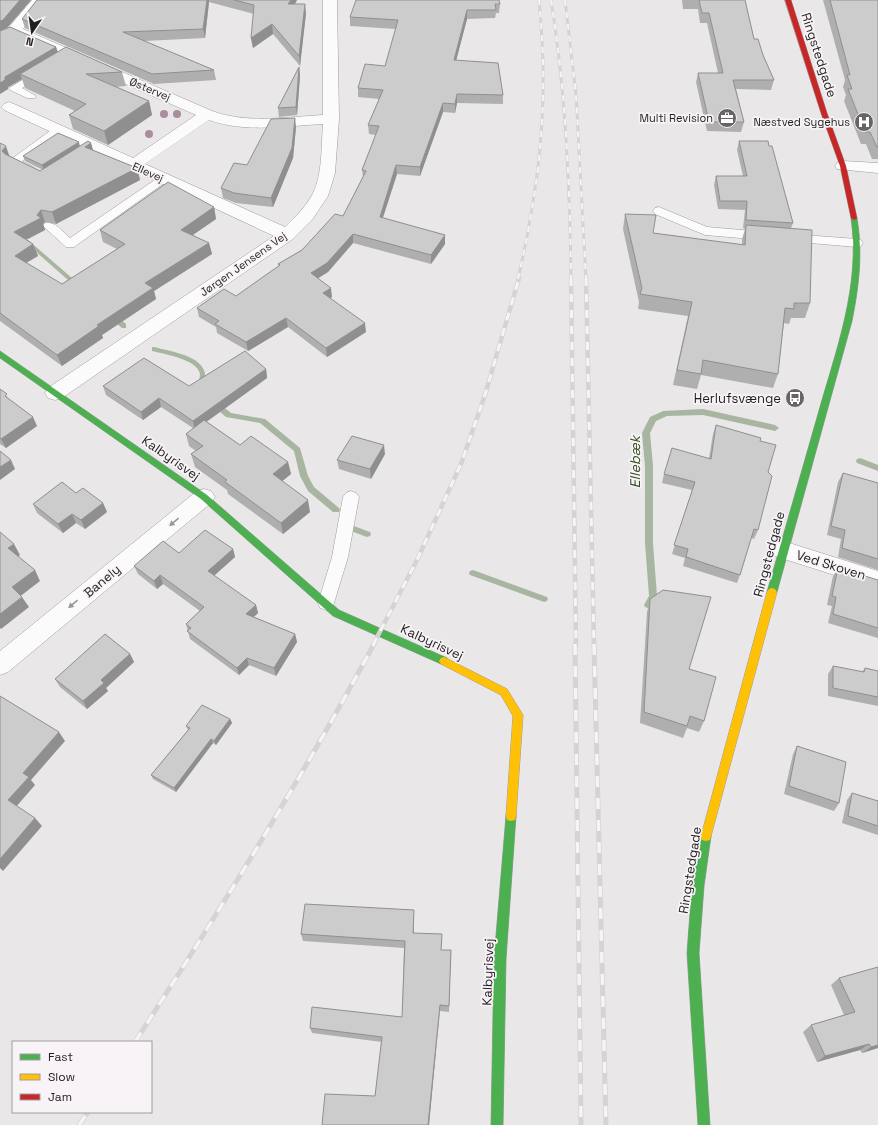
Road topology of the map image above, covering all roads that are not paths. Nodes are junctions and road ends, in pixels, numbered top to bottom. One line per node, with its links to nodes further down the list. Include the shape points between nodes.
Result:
1 (39, 0): 4 (street, Østervej, via 10,32)
2 (330, 0): 8 (street, Jørgen Jensens Vej)
3 (788, 0): 11 (street, Ringstedgade)
4 (60, 61): 5 (lane, via 14,88); 7 (street, Østervej)
5 (32, 96)
6 (9, 107): 9 (street, Ellevej)
7 (206, 114): 8 (street, Østervej, via 226,121 248,123); 10 (street)
8 (331, 119): 17 (street, Jørgen Jensens Vej, via 327,173 320,196 306,216)
9 (58, 130): 10 (street, Ellevej, via 86,150); 13 (lane, via 14,162)
10 (133, 165): 14 (street, Ellevej)
11 (843, 166): 12 (street); 18 (street, Ringstedgade)
12 (878, 168)
13 (39, 174)
14 (163, 179): 16 (lane, via 70,244); 17 (street, Ellevej)
15 (659, 211): 18 (lane, via 705,231)
16 (49, 226)
17 (287, 235): 20 (street, Jørgen Jensens Vej)
18 (857, 243): 23 (street, Ringstedgade, via 854,294)
19 (0, 354): 20 (street, Kalbyrisvej)
20 (54, 393): 21 (street, Kalbyrisvej)
21 (204, 497): 25 (street, Kalbyrisvej); 26 (street, Banely, one-way to 26)
22 (351, 497): 25 (lane, via 340,557)
23 (783, 550): 24 (street, Ved Skoven); 28 (street, Ringstedgade, via 705,840 698,886 693,953)
24 (878, 580)
25 (326, 603): 27 (street, Kalbyrisvej, via 336,612 429,654 504,692 518,715 500,959)
26 (0, 665)
27 (497, 1125)
28 (704, 1125)

